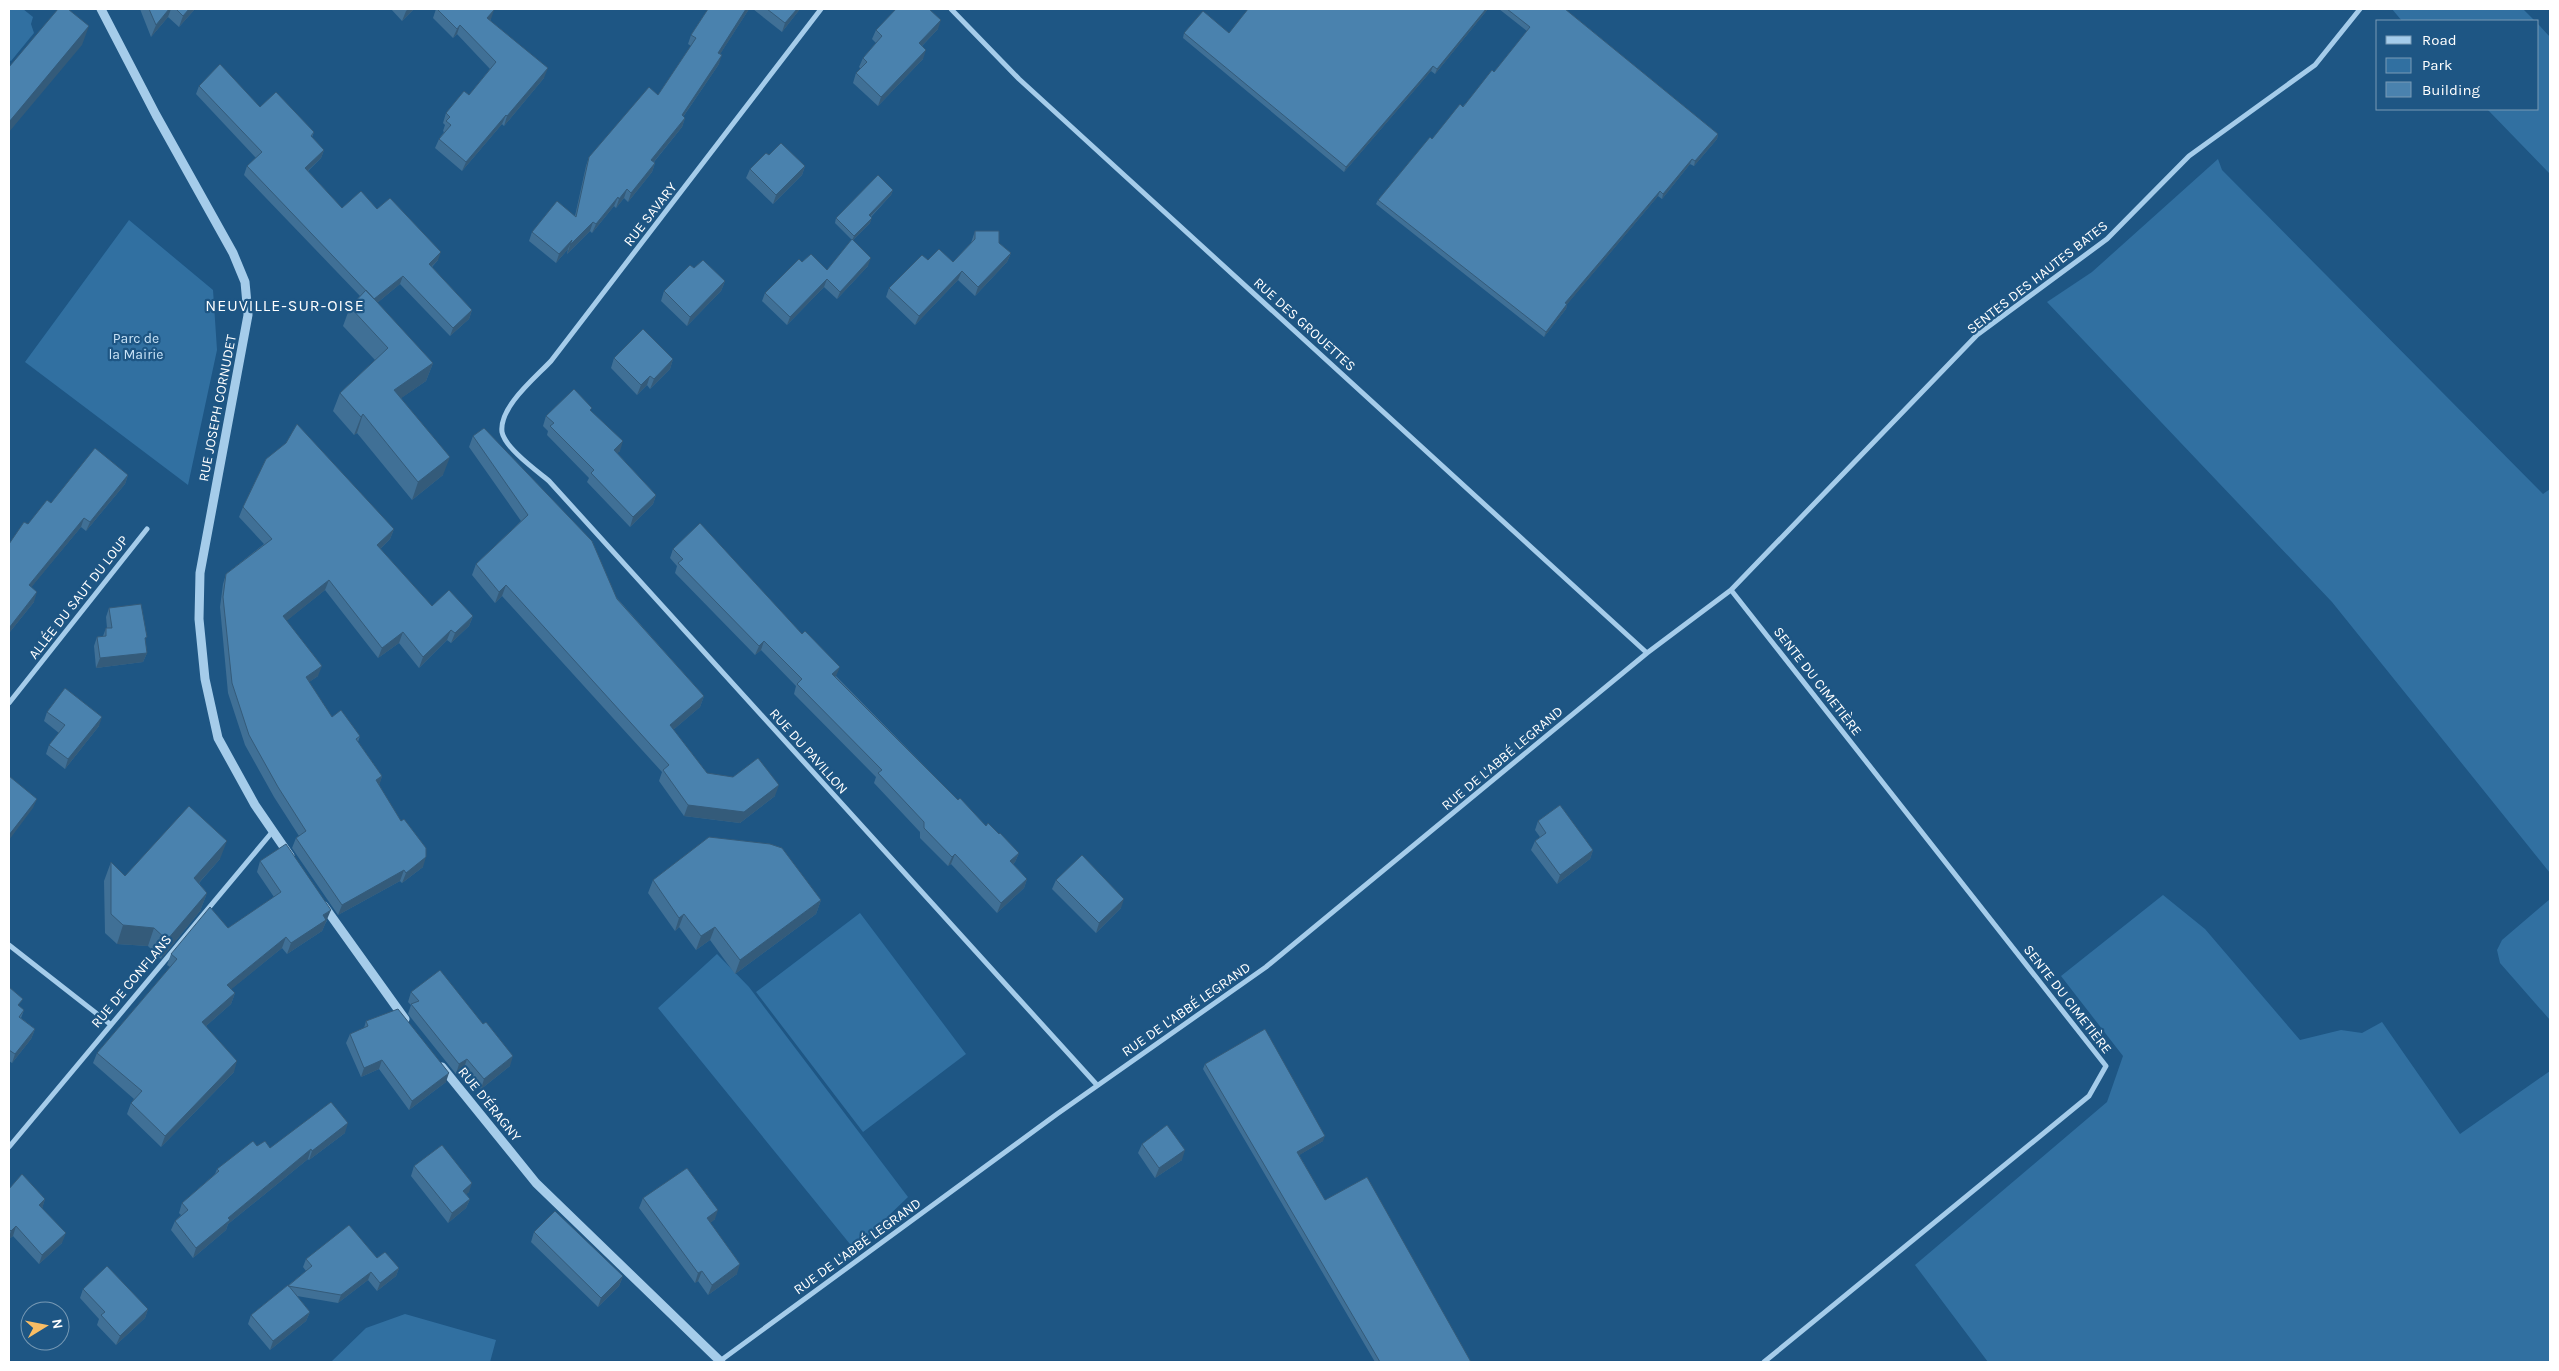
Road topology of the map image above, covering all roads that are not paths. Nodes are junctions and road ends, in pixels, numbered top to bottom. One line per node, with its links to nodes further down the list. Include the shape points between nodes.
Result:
1 (101, 9): 10 (street, RUE JOSEPH CORNUDET, via 233,253 248,293 244,348 200,573 199,619 205,679 218,738)
2 (822, 9): 5 (street, RUE SAVARY, via 551,361 512,402 503,418)
3 (951, 9): 8 (street, RUE DES GROUETTES, via 1019,79)
4 (2360, 9): 7 (street, SENTES DES HAUTES BATES, via 2315,65 2189,156 2107,239 1977,335)
5 (502, 433): 17 (street, RUE DU PAVILLON, via 515,451 556,488)
6 (147, 529): 9 (street, ALLÉE DU SAUT DU LOUP)
7 (1731, 590): 8 (street, SENTES DES HAUTES BATES); 20 (street, SENTE DU CIMETIÈRE, via 2106,1066 2089,1096)
8 (1647, 653): 17 (street, RUE DE L'ABBÉ LEGRAND, via 1266,967)
9 (9, 703)
10 (273, 831): 11 (street); 14 (street, RUE DE CONFLANS)
11 (295, 864)
12 (318, 897): 15 (street)
13 (9, 945): 14 (street)
14 (110, 1024): 18 (street, RUE DE CONFLANS)
15 (410, 1026)
16 (434, 1056): 19 (street, RUE D'ÉRAGNY, via 536,1182)
17 (1098, 1085): 19 (street, RUE DE L'ABBÉ LEGRAND)
18 (9, 1146)
19 (721, 1362)
20 (1764, 1362)

